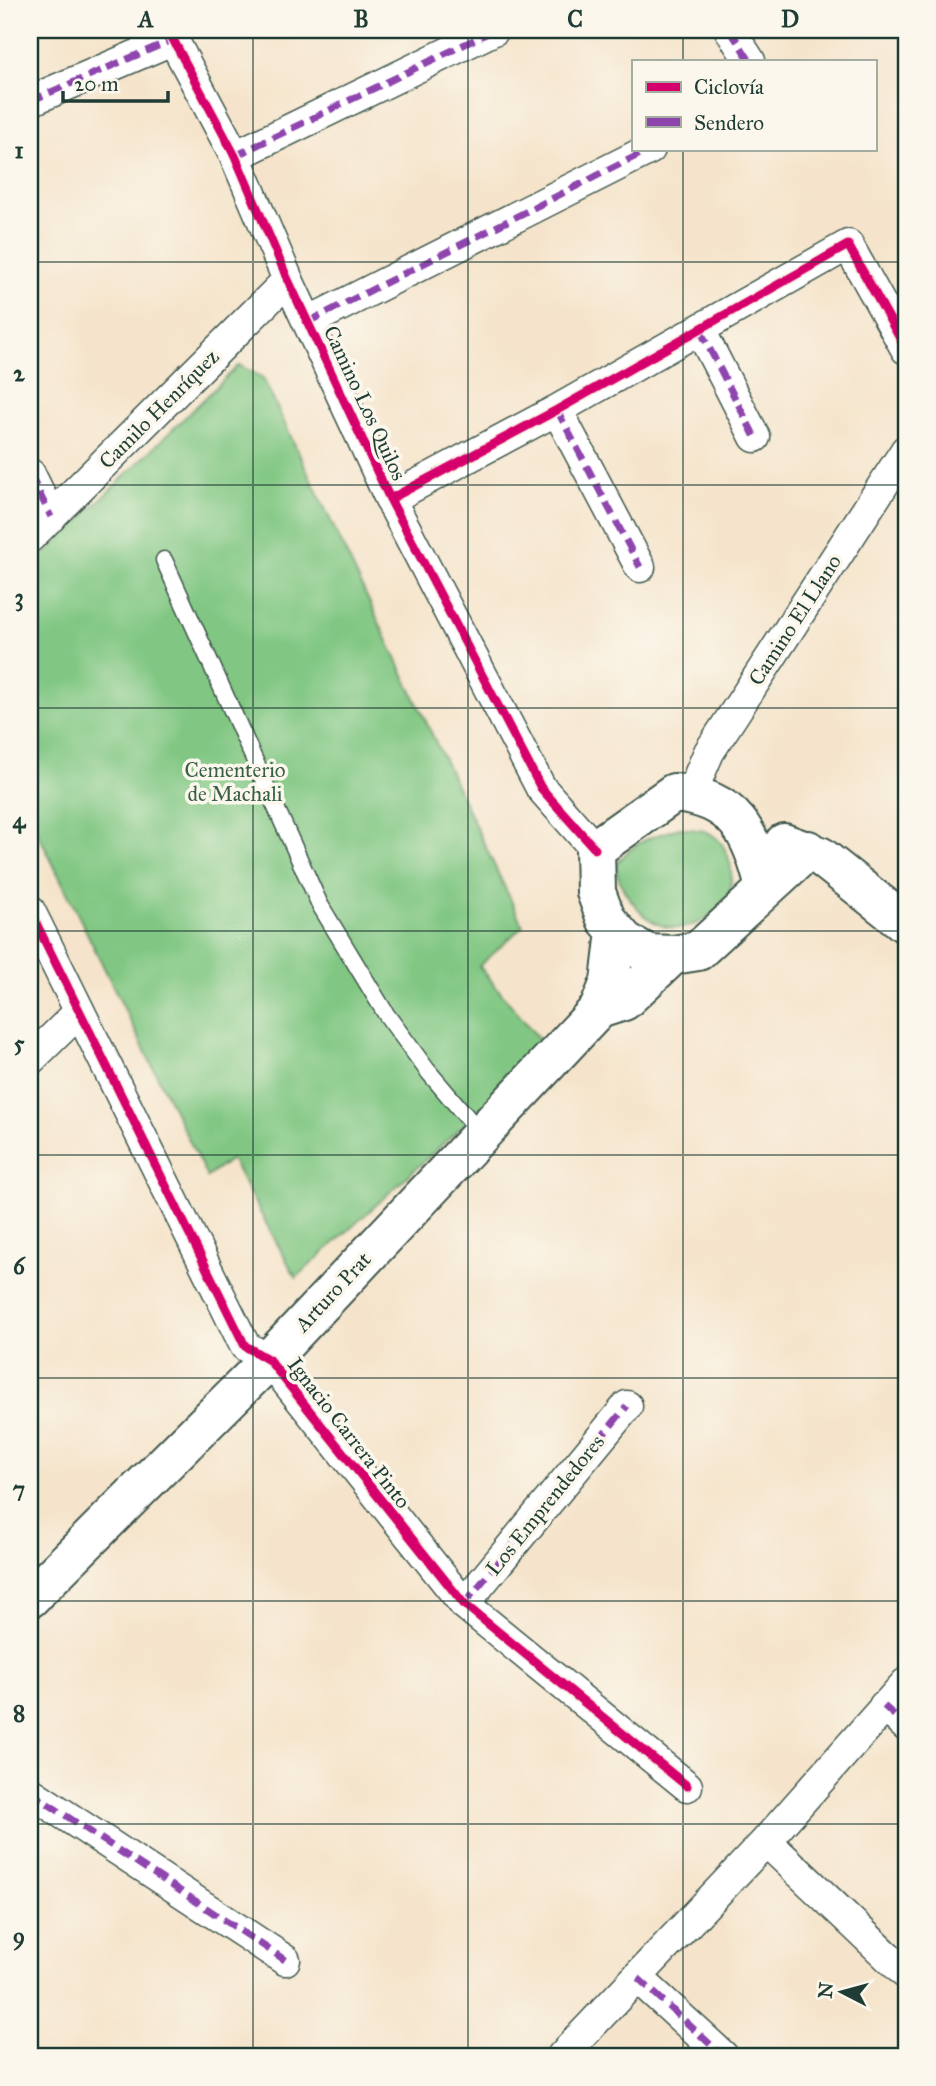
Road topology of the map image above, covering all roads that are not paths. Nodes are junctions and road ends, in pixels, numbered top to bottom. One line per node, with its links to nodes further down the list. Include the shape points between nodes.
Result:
1 (494, 30): 7 (street)
2 (730, 30): 4 (street)
3 (170, 35): 5 (street); 7 (street, Camino Los Quilos)
4 (749, 60)
5 (30, 101)
6 (648, 150): 9 (street)
7 (235, 156): 8 (street, Camino Los Quilos)
8 (288, 280): 9 (street, Camino Los Quilos); 17 (street, Camilo Henríquez)
9 (308, 322): 16 (street, Camino Los Quilos)
10 (700, 330): 11 (street, via 848,246); 12 (street); 13 (street)
11 (906, 349)
12 (557, 410): 16 (street); 19 (street)
13 (755, 437)
14 (906, 450): 20 (street, Camino El Llano, via 709,752)
15 (30, 474): 17 (street)
16 (390, 499): 22 (street, Camino Los Quilos, via 541,788)
17 (40, 527)
18 (164, 560): 32 (lane, via 320,905 386,1014)
19 (640, 567)
20 (691, 794): 21 (main road, via 718,804 740,822); 22 (main road, via 674,793)
21 (751, 841): 23 (main road); 24 (main road)
22 (596, 849): 27 (main road, Arturo Prat, via 596,892)
23 (808, 850): 24 (main road, Arturo Prat); 26 (main road)
24 (765, 888): 28 (main road, Arturo Prat, via 698,951)
25 (30, 911): 30 (street, Ignacio Carrera Pinto)
26 (906, 924)
27 (616, 931): 28 (main road, Arturo Prat, via 648,954); 29 (main road, Arturo Prat, via 610,982)
28 (673, 955): 29 (main road, Arturo Prat, via 624,1001)
29 (599, 1009): 32 (main road, Arturo Prat)
30 (79, 1013): 31 (street); 33 (street, Ignacio Carrera Pinto, via 245,1346)
31 (30, 1060)
32 (482, 1135): 33 (main road, Arturo Prat)
33 (269, 1360): 35 (main road, Arturo Prat); 36 (street, Ignacio Carrera Pinto)
34 (627, 1406): 36 (street, Los Emprendedores)
35 (30, 1598)
36 (464, 1604): 40 (street, Ignacio Carrera Pinto)
37 (906, 1683): 38 (street)
38 (884, 1706): 39 (street); 42 (street)
39 (906, 1726)
40 (687, 1786)
41 (30, 1792): 43 (street)
42 (766, 1841): 44 (street); 45 (street)
43 (285, 1960)
44 (906, 1974)
45 (638, 1978): 46 (street); 47 (street)
46 (562, 2056)
47 (723, 2056)

